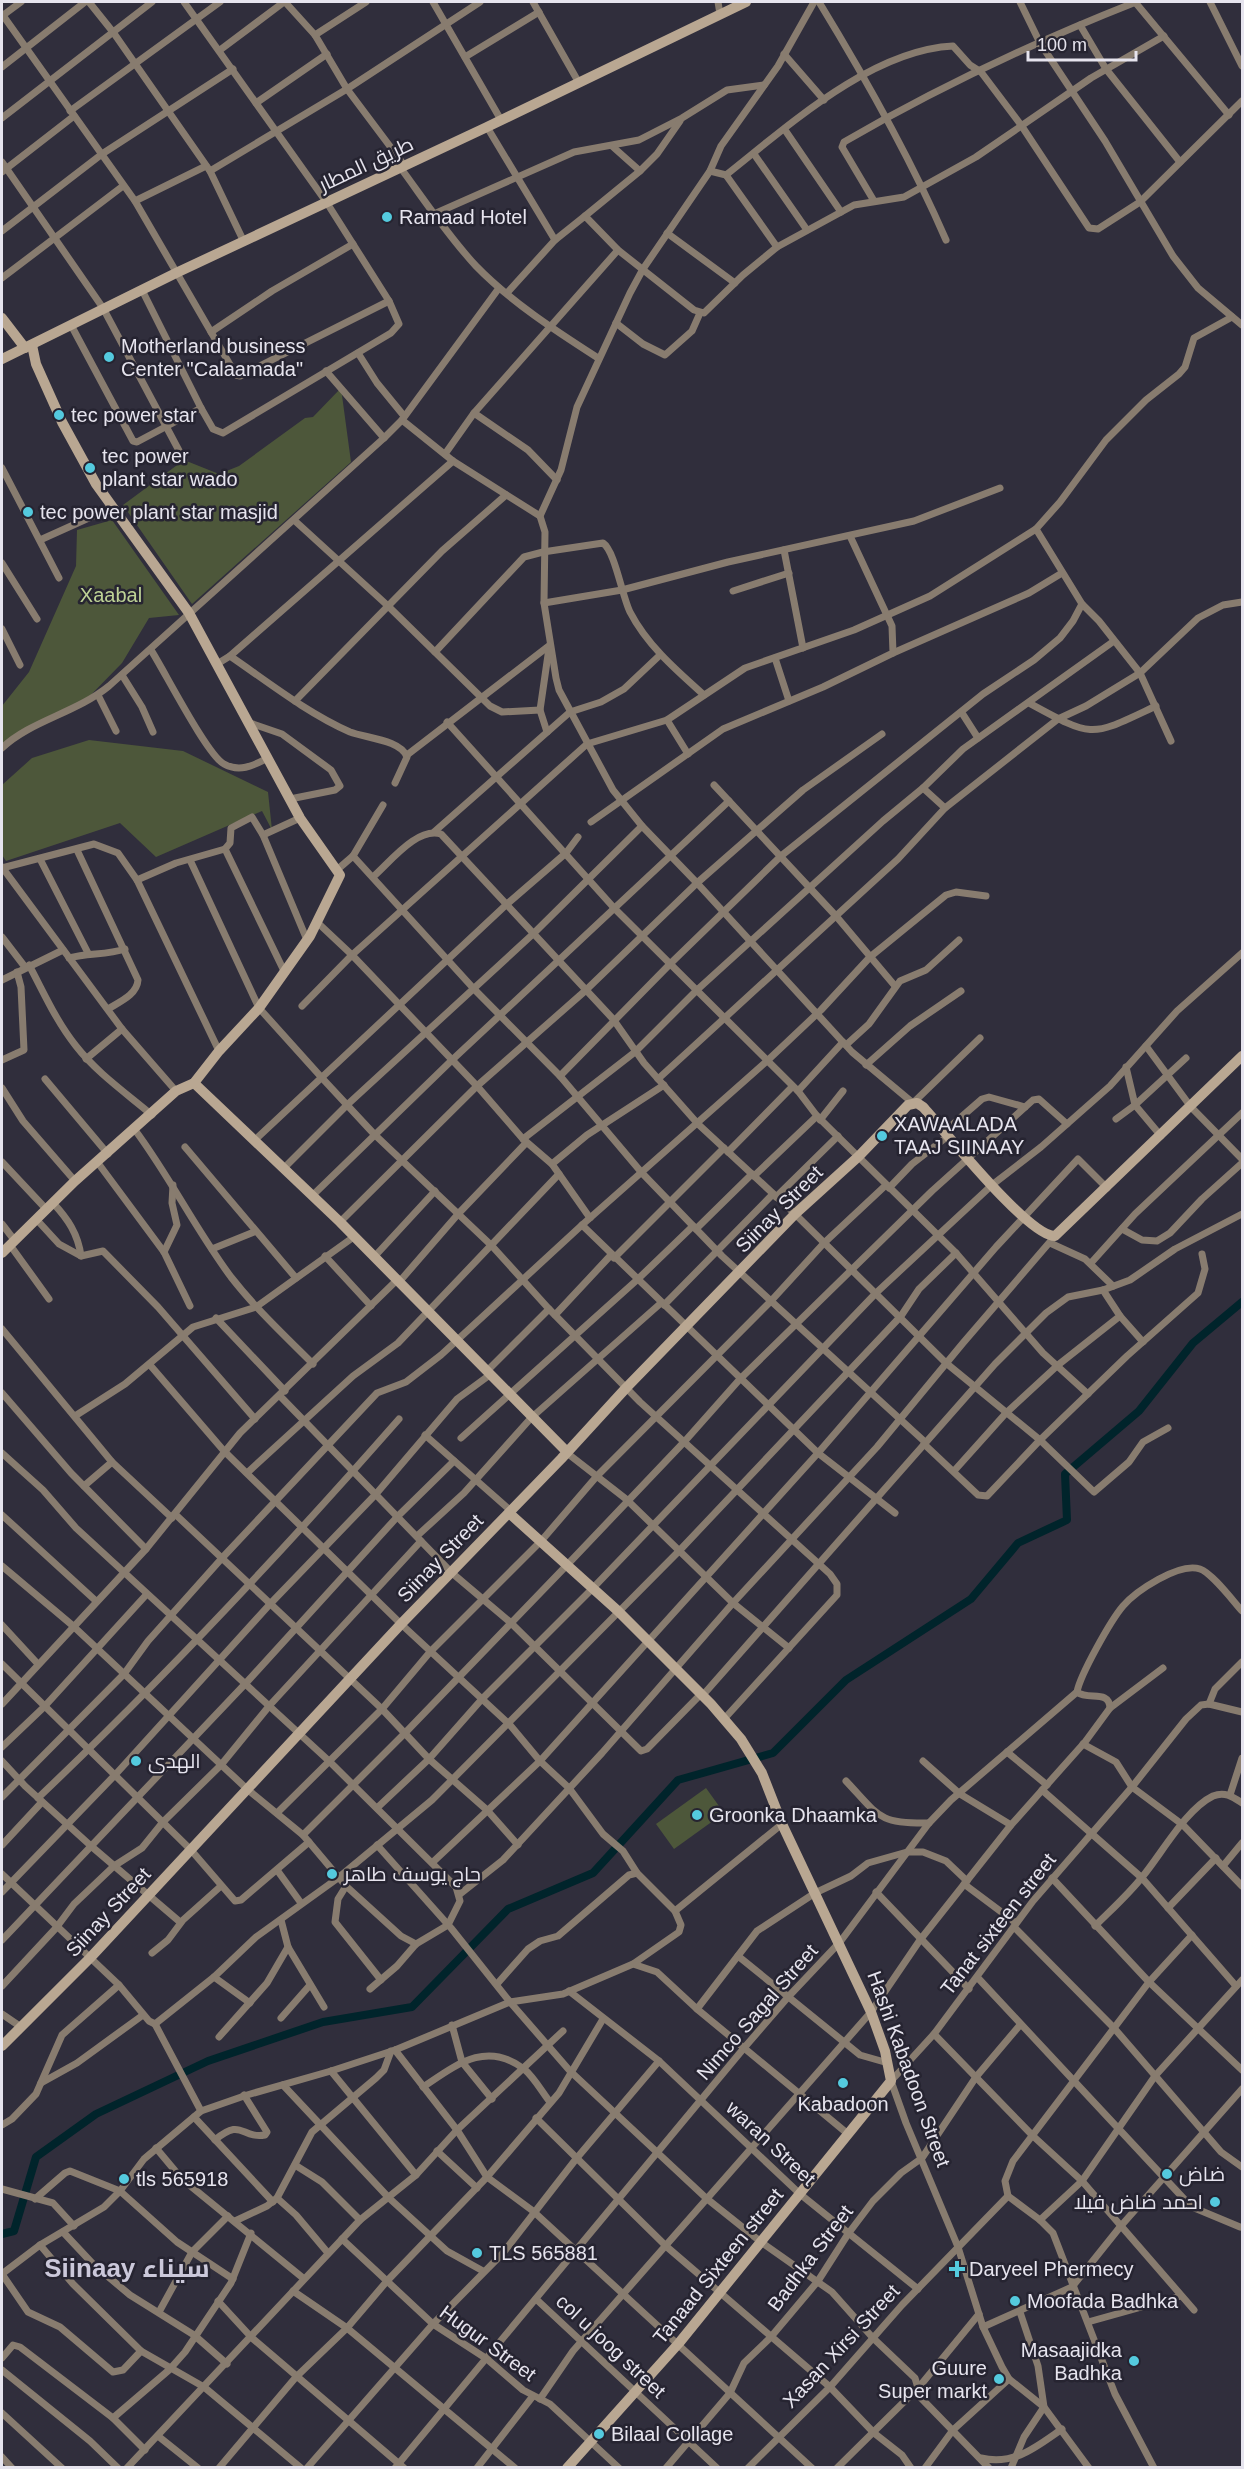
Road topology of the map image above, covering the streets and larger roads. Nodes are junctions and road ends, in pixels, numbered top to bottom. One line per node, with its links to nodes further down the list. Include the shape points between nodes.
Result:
1 (21, 2): 20 (street)
2 (87, 2): 24 (street); 28 (street)
3 (152, 2): 24 (street)
4 (184, 2): 21 (street)
5 (220, 2): 21 (street)
6 (285, 2): 25 (street); 29 (street)
7 (366, 2): 25 (street)
8 (433, 2): 22 (street)
9 (480, 2): 22 (street)
10 (533, 2): 18 (street)
11 (718, 2): 19 (street)
12 (746, 2): 19 (street, طريق المطار)
13 (814, 2): 31 (street)
14 (819, 2): 39 (street)
15 (1020, 2): 27 (street)
16 (1136, 2): 23 (street); 26 (street)
17 (1210, 2): 34 (street)
18 (539, 12): 32 (street); 41 (street)
19 (720, 14): 41 (street, طريق المطار)
20 (2, 15): 28 (street)
21 (197, 20): 29 (street); 33 (street)
22 (447, 23): 32 (street); 43 (street)
23 (1080, 25): 27 (street); 37 (street)
24 (113, 32): 33 (street); 40 (street)
25 (315, 35): 30 (street)
26 (1164, 36): 37 (street); 50 (street)
27 (1040, 43): 38 (street); 44 (street)
28 (25, 48): 35 (street); 40 (street)
29 (220, 50): 36 (street)
30 (327, 54): 43 (street); 47 (street)
31 (784, 54): 42 (street); 45 (street)
32 (465, 57): 54 (street)
33 (134, 63): 48 (street); 49 (street)
34 (1242, 66)
35 (2, 67)
36 (233, 69): 47 (street); 48 (street)
37 (1106, 69): 44 (street); 62 (street)
38 (981, 72): 39 (street, via 953,46 914,53); 51 (street); 55 (street)
39 (865, 76): 45 (street); 51 (street)
40 (49, 80): 49 (street); 52 (street)
41 (579, 83): 54 (street, طريق المطار)
42 (764, 85): 53 (street, via 727,90); 67 (street, via 721,146)
43 (347, 89): 58 (street); 63 (street)
44 (1070, 92): 55 (street); 75 (street, via 1093,122)
45 (824, 100): 57 (street)
46 (1242, 101): 50 (street)
47 (256, 103): 58 (street)
48 (168, 110): 60 (street); 65 (street)
49 (72, 113): 60 (street); 64 (street)
50 (1229, 115): 62 (street)
51 (887, 117): 71 (street); 73 (street, via 843,144)
52 (2, 118)
53 (682, 118): 59 (street, via 639,140); 66 (street)
54 (501, 120): 56 (street, طريق المطار)
55 (1021, 125): 71 (street, via 976,157); 75 (street, via 1092,230)
56 (487, 128): 63 (street, طريق المطار); 69 (street)
57 (785, 130): 61 (street); 77 (street)
58 (277, 132): 65 (street); 74 (street)
59 (612, 146): 66 (street); 69 (street, via 574,152)
60 (102, 154): 70 (street); 76 (street)
61 (754, 154): 68 (street); 80 (street)
62 (1180, 162): 75 (street)
63 (402, 166): 74 (street, طريق المطار); 78 (street)
64 (3, 167): 76 (street)
65 (208, 169): 72 (street); 86 (street)
66 (640, 171): 79 (street)
67 (710, 171): 68 (street); 82 (street)
68 (726, 175): 88 (street)
69 (517, 177): 78 (street); 84 (street)
70 (123, 186): 72 (street); 83 (street)
71 (923, 186): 73 (street, via 894,201); 85 (street)
72 (135, 201): 91 (street)
73 (874, 201): 77 (street)
74 (327, 202): 86 (street, طريق المطار); 87 (street)
75 (1140, 202): 100 (street, via 1185,273)
76 (34, 208): 81 (street); 83 (street)
77 (841, 212): 80 (street)
78 (434, 214): 94 (street)
79 (585, 216): 84 (street); 89 (street)
80 (807, 230): 88 (street)
81 (2, 231)
82 (667, 233): 90 (street); 93 (street)
83 (57, 238): 92 (street); 98 (street)
84 (555, 240): 96 (street)
85 (946, 240)
86 (244, 242): 91 (street, طريق المطار)
87 (353, 244): 97 (street); 106 (street)
88 (777, 247): 93 (street)
89 (618, 250): 90 (street); 105 (street)
90 (643, 269): 99 (street); 102 (street)
91 (176, 273): 95 (street, طريق المطار); 106 (street)
92 (2, 278)
93 (735, 283): 99 (street, via 708,312)
94 (499, 288): 96 (street); 114 (street)
95 (142, 290): 98 (street, طريق المطار); 112 (street)
96 (507, 293): 105 (street)
97 (389, 301): 106 (street, via 240,376); 108 (street, via 398,327)
98 (103, 308): 103 (street, طريق المطار); 115 (street)
99 (700, 313): 102 (street, via 692,331 665,355)
100 (1232, 317): 104 (street); 127 (street, via 1194,338 1185,368 1106,440)
101 (2, 318): 107 (street)
102 (616, 323): 109 (street)
103 (71, 325): 107 (street, طريق المطار); 115 (street, via 134,441)
104 (1242, 325)
105 (551, 327): 109 (street); 113 (street)
106 (211, 332)
107 (28, 346): 110 (street, طريق المطار); 124 (street, via 62,422)
108 (358, 353): 111 (street); 114 (street)
109 (598, 358): 121 (street, via 577,407)
110 (2, 359)
111 (326, 371): 112 (street, via 223,433 213,429); 116 (street)
112 (201, 408): 115 (street)
113 (474, 413): 117 (street); 121 (street, via 528,450)
114 (403, 418): 116 (street); 117 (street)
115 (166, 426): 118 (street)
116 (384, 438): 126 (street)
117 (446, 454): 119 (street)
118 (184, 460)
119 (453, 461): 123 (street); 132 (street)
120 (2, 472): 129 (street)
121 (557, 480): 125 (street)
122 (1000, 488): 128 (street, via 914,522)
123 (506, 495): 125 (street); 142 (street, via 442,550)
124 (111, 508): 129 (street); 143 (street)
125 (540, 516): 131 (street, via 545,532)
126 (294, 520): 132 (street); 143 (street)
127 (1036, 530): 135 (street); 144 (street, via 930,596)
128 (850, 536): 130 (street); 144 (street)
129 (40, 540): 136 (street)
130 (784, 550): 134 (street); 137 (street)
131 (543, 552): 137 (street, via 606,545); 140 (street); 151 (street, via 521,560)
132 (340, 562): 142 (street); 154 (street)
133 (2, 563): 145 (street)
134 (789, 573): 138 (street); 149 (street)
135 (1062, 573): 141 (street); 152 (street, via 1029,593)
136 (59, 578)
137 (622, 590): 140 (street); 153 (street, via 630,612)
138 (733, 591)
139 (1242, 602): 158 (street, via 1223,605 1198,618)
140 (544, 603): 148 (street)
141 (1082, 604): 147 (street); 169 (street, via 1060,638)
142 (387, 605): 151 (street); 163 (street)
143 (189, 613): 150 (street); 156 (street)
144 (887, 616): 149 (street); 152 (street, via 892,626)
145 (37, 619)
146 (2, 629): 157 (street)
147 (1114, 641): 158 (street); 165 (street)
148 (550, 645): 162 (street); 167 (street); 168 (street, via 559,690)
149 (803, 648): 155 (street)
150 (151, 650): 159 (street); 184 (street, via 217,759 237,768 249,768)
151 (435, 652): 162 (street)
152 (893, 653): 164 (street)
153 (660, 655): 161 (street); 168 (street, via 624,689)
154 (230, 656): 156 (street); 163 (street)
155 (775, 658): 161 (street, via 745,668); 164 (street)
156 (218, 664): 173 (street)
157 (20, 665)
158 (1140, 673): 166 (street); 170 (street)
159 (122, 675): 160 (street); 175 (street)
160 (98, 695): 174 (street); 181 (street, via 64,715 22,731)
161 (704, 695): 171 (street)
162 (479, 697): 167 (street, via 502,712); 172 (street)
163 (295, 701): 183 (street, via 350,732 400,748)
164 (789, 701): 182 (street, via 723,729)
165 (1029, 704): 170 (street); 178 (street)
166 (1156, 706): 170 (street, via 1105,730 1092,732 1070,727); 179 (street)
167 (540, 710): 176 (street)
168 (570, 712): 176 (street); 180 (street)
169 (962, 712): 178 (street); 208 (street)
170 (1058, 719): 194 (street)
171 (666, 720): 180 (street); 182 (street)
172 (447, 722): 183 (street); 185 (street)
173 (249, 723): 184 (street); 189 (street, via 282,734 331,770 340,786)
174 (116, 730)
175 (153, 732)
176 (547, 732): 185 (street)
177 (882, 734): 198 (street, via 803,790)
178 (978, 738): 188 (street)
179 (1171, 741)
180 (587, 744): 190 (street); 192 (street)
181 (2, 748)
182 (688, 754): 190 (street)
183 (407, 755): 186 (street)
184 (268, 758): 189 (street)
185 (494, 777): 192 (street); 199 (street)
186 (395, 783)
187 (714, 785): 191 (street)
188 (923, 789): 194 (street); 217 (street)
189 (290, 799): 195 (street)
190 (621, 801): 196 (street); 197 (street)
191 (729, 801): 198 (street); 205 (street)
192 (519, 803): 204 (street); 207 (street)
193 (383, 805): 206 (street)
194 (945, 808): 223 (street, via 898,859)
195 (300, 818): 200 (street); 212 (street)
196 (591, 822)
197 (642, 826): 205 (street); 214 (street)
198 (757, 831): 208 (street); 216 (street)
199 (434, 832): 207 (street); 213 (street, via 422,834)
200 (263, 835): 202 (street, via 252,817 245,819 231,828 230,843); 228 (street)
201 (578, 837): 204 (street)
202 (225, 849): 210 (street); 244 (street)
203 (76, 850): 209 (street); 215 (street, via 97,844 113,849); 231 (street)
204 (566, 854): 214 (street); 219 (street)
205 (670, 855): 216 (street); 220 (street)
206 (353, 856): 212 (street); 213 (street)
207 (464, 856): 219 (street); 221 (street)
208 (781, 856): 217 (street); 222 (street)
209 (40, 859): 211 (street); 234 (street)
210 (190, 860): 215 (street); 253 (street)
211 (2, 868): 232 (street)
212 (338, 869): 224 (street, via 339,880)
213 (374, 876): 221 (street)
214 (588, 879): 220 (street); 225 (street)
215 (137, 880): 265 (street)
216 (697, 883): 222 (street); 226 (street)
217 (809, 888): 223 (street); 230 (street)
218 (986, 896): 236 (street, via 956,892 946,895)
219 (507, 904): 225 (street); 238 (street)
220 (615, 909): 226 (street); 239 (street)
221 (403, 910): 235 (street); 238 (street)
222 (722, 913): 230 (street); 240 (street)
223 (836, 916): 236 (street); 242 (street)
224 (318, 923): 228 (street); 235 (street)
225 (534, 934): 239 (street); 247 (street)
226 (643, 935): 240 (street); 249 (street)
227 (2, 937): 241 (street)
228 (307, 940): 244 (street)
229 (959, 940): 246 (street, via 926,969)
230 (751, 941): 242 (street); 248 (street)
231 (125, 949): 234 (street); 254 (street, via 138,986)
232 (63, 950): 237 (street); 241 (street)
233 (1242, 952): 264 (street, via 1177,1011)
234 (88, 953): 237 (street)
235 (352, 955): 251 (street); 252 (street)
236 (870, 957): 246 (street); 255 (street)
237 (69, 958): 254 (street)
238 (447, 960): 247 (street); 252 (street)
239 (560, 962): 249 (street); 256 (street)
240 (670, 963): 248 (street); 258 (street)
241 (27, 966): 243 (street); 269 (street)
242 (778, 971): 255 (street); 257 (street)
243 (17, 972): 245 (street); 270 (street, via 24,1050)
244 (285, 973): 253 (street)
245 (2, 980)
246 (895, 986): 263 (street, via 869,1024)
247 (474, 989): 256 (street); 260 (street)
248 (697, 990): 257 (street); 266 (street)
249 (585, 991): 258 (street); 262 (street)
250 (961, 991): 273 (street, via 910,1026)
251 (302, 1006)
252 (398, 1006): 260 (street); 277 (street)
253 (260, 1008): 265 (street); 277 (street)
254 (108, 1009): 259 (street)
255 (817, 1014): 263 (street); 272 (street)
256 (500, 1016): 262 (street); 271 (street)
257 (722, 1017): 272 (street); 279 (street)
258 (613, 1019): 266 (street); 275 (street)
259 (122, 1029): 269 (street); 285 (street)
260 (424, 1033): 271 (street); 289 (street)
261 (980, 1038): 288 (street)
262 (528, 1043): 275 (street); 282 (street)
263 (845, 1044): 273 (street); 284 (street)
264 (1146, 1046): 274 (street); 276 (street)
265 (219, 1051): 280 (street)
266 (635, 1052): 279 (street); 287 (street)
267 (1242, 1056): 292 (street)
268 (1186, 1058): 276 (street)
269 (86, 1059): 294 (street)
270 (2, 1060)
271 (451, 1061): 282 (street); 301 (street)
272 (767, 1061): 284 (street); 297 (street)
273 (866, 1065): 288 (street)
274 (1126, 1067): 290 (street); 298 (street)
275 (560, 1076): 287 (street)
276 (1167, 1076): 290 (street); 292 (street)
277 (322, 1078): 289 (street); 306 (street)
278 (45, 1079): 310 (street)
279 (658, 1079): 281 (street)
280 (194, 1083): 285 (street); 306 (street)
281 (664, 1085): 297 (street); 299 (street)
282 (477, 1086): 307 (street); 314 (street)
283 (2, 1088): 322 (street, via 23,1121)
284 (795, 1089): 295 (street); 309 (street)
285 (176, 1091): 294 (street)
286 (843, 1091): 295 (street)
287 (579, 1096): 299 (street); 307 (street)
288 (913, 1103): 302 (street, via 922,1107); 311 (street, Siinay Street)
289 (347, 1105): 301 (street); 318 (street)
290 (1135, 1105): 296 (street); 305 (street)
291 (1025, 1107): 298 (street, via 1039,1099); 302 (street, via 989,1097 982,1099); 312 (street)
292 (1191, 1107): 303 (street); 305 (street)
293 (1242, 1113): 303 (street)
294 (152, 1114): 300 (street)
295 (818, 1118): 304 (street); 321 (street)
296 (1116, 1119)
297 (698, 1124): 309 (street); 319 (street)
298 (1067, 1124): 324 (street)
299 (603, 1125): 317 (street); 319 (street)
300 (135, 1130): 310 (street); 323 (street)
301 (374, 1134): 314 (street); 328 (street)
302 (946, 1134): 312 (street); 325 (street)
303 (1219, 1135): 315 (street); 343 (street)
304 (838, 1136): 311 (street); 329 (street)
305 (1161, 1136): 326 (street)
306 (256, 1139): 318 (street)
307 (525, 1141): 317 (street); 333 (street)
308 (185, 1147): 344 (street)
309 (726, 1150): 321 (street); 330 (street)
310 (108, 1154): 316 (street)
311 (859, 1156): 325 (street); 334 (street, Siinay Street)
312 (967, 1158): 324 (street); 332 (street)
313 (2, 1161): 331 (street)
314 (401, 1161): 327 (street); 339 (street)
315 (1242, 1161): 343 (street, via 1170,1233 1157,1241 1142,1240)
316 (98, 1163): 322 (street); 353 (street)
317 (552, 1164): 320 (street)
318 (285, 1167): 328 (street)
319 (642, 1173): 330 (street); 337 (street)
320 (559, 1174): 337 (street); 350 (street)
321 (753, 1175): 329 (street); 342 (street)
322 (75, 1182): 331 (street)
323 (173, 1185): 351 (street); 353 (street, via 177,1226)
324 (992, 1185): 336 (street); 345 (street)
325 (888, 1186): 332 (street); 349 (street)
326 (1107, 1188): 336 (street, via 1078,1159); 347 (street)
327 (435, 1191): 333 (street); 359 (street)
328 (313, 1195): 339 (street)
329 (775, 1195): 334 (street); 352 (street)
330 (671, 1203): 342 (street); 360 (street)
331 (50, 1207): 338 (street); 357 (street, via 66,1217 79,1239)
332 (912, 1211): 345 (street); 362 (street)
333 (459, 1213): 350 (street); 367 (street)
334 (795, 1214): 349 (street); 364 (street, Siinay Street)
335 (1242, 1214): 369 (street, via 1174,1249 1130,1280)
336 (1024, 1217): 347 (street); 363 (street)
337 (590, 1218): 341 (street)
338 (37, 1220): 348 (street); 357 (street, via 59,1244)
339 (340, 1222): 346 (street)
340 (2, 1224): 348 (street)
341 (582, 1225): 360 (street); 366 (street)
342 (694, 1228): 352 (street); 368 (street)
343 (1122, 1228): 361 (street)
344 (254, 1232): 351 (street); 365 (street)
345 (937, 1234): 355 (street); 371 (street)
346 (355, 1236): 358 (street); 359 (street)
347 (1052, 1240): 361 (street); 374 (street)
348 (13, 1243): 354 (street); 372 (street)
349 (824, 1243): 362 (street); 373 (street)
350 (492, 1246): 366 (street); 379 (street)
351 (212, 1249): 378 (street)
352 (717, 1251): 364 (street); 375 (street)
353 (164, 1252): 376 (street)
354 (2, 1253)
355 (956, 1253): 363 (street); 381 (street, via 919,1289)
356 (1202, 1254): 392 (street, via 1205,1269 1198,1293)
357 (81, 1256): 390 (street, via 103,1251)
358 (325, 1256): 365 (street); 377 (street)
359 (375, 1256): 367 (street)
360 (612, 1256): 368 (street); 380 (street)
361 (1091, 1263): 369 (street)
362 (852, 1270): 371 (street); 384 (street)
363 (975, 1273): 374 (street); 389 (street)
364 (739, 1274): 373 (street); 385 (street, Siinay Street)
365 (296, 1278): 378 (street)
366 (522, 1279): 380 (street); 391 (street)
367 (399, 1280): 377 (street); 379 (street)
368 (638, 1280): 375 (street); 388 (street)
369 (1113, 1286): 370 (street)
370 (1103, 1290): 382 (street); 387 (street, via 1068,1297)
371 (876, 1293): 381 (street); 393 (street)
372 (49, 1299)
373 (771, 1301): 384 (street); 394 (street)
374 (1000, 1301): 387 (street); 396 (street)
375 (663, 1304): 385 (street); 395 (street)
376 (190, 1306)
377 (371, 1306): 397 (street)
378 (256, 1307): 383 (street); 397 (street)
379 (430, 1312): 391 (street); 417 (street)
380 (552, 1312): 388 (street); 401 (street)
381 (901, 1316): 389 (street); 400 (street)
382 (1120, 1316): 392 (street); 399 (street)
383 (216, 1318): 390 (street); 407 (street)
384 (797, 1325): 393 (street); 402 (street)
385 (687, 1327): 394 (street); 404 (street, Siinay Street)
386 (2, 1329): 412 (street)
387 (1026, 1333): 399 (street); 403 (street)
388 (576, 1336): 395 (street); 409 (street)
389 (921, 1336): 396 (street); 405 (street)
390 (182, 1337): 398 (street); 415 (street)
391 (457, 1340): 401 (street); 426 (street, via 412,1379 377,1394)
392 (1143, 1342): 408 (street)
393 (822, 1348): 400 (street); 410 (street)
394 (716, 1353): 402 (street); 413 (street)
395 (599, 1361): 404 (street); 414 (street)
396 (946, 1363): 403 (street); 418 (street)
397 (313, 1364): 407 (street)
398 (150, 1365): 412 (street); 427 (street)
399 (1058, 1365): 408 (street); 411 (street)
400 (848, 1371): 405 (street); 420 (street)
401 (489, 1373): 409 (street); 421 (street, via 457,1399)
402 (740, 1379): 410 (street); 424 (street)
403 (975, 1387): 411 (street); 425 (street)
404 (626, 1388): 413 (street); 428 (street, Siinay Street)
405 (871, 1392): 418 (street); 430 (street)
406 (2, 1393): 440 (street)
407 (282, 1394): 415 (street); 417 (street)
408 (1088, 1394): 423 (street)
409 (510, 1395): 414 (street); 422 (street)
410 (768, 1406): 420 (street); 433 (street)
411 (1006, 1413): 423 (street); 435 (street)
412 (75, 1416): 432 (street)
413 (657, 1416): 424 (street); 437 (street)
414 (531, 1418): 428 (street); 439 (street)
415 (255, 1419): 427 (street)
416 (399, 1419): 434 (street)
417 (303, 1420): 426 (street); 436 (street)
418 (901, 1420): 425 (street); 438 (street)
419 (1168, 1428): 423 (street, via 1143,1442 1129,1462 1094,1492)
420 (792, 1430): 430 (street); 441 (street)
421 (425, 1435): 431 (street); 442 (street)
422 (461, 1438)
423 (1040, 1440): 435 (street, via 983,1498)
424 (685, 1441): 433 (street); 443 (street)
425 (925, 1443): 435 (street); 444 (street)
426 (328, 1444): 434 (street); 445 (street)
427 (224, 1451): 436 (street); 450 (street)
428 (567, 1452): 437 (street); 446 (street, Siinay Street)
429 (2, 1453): 464 (street)
430 (818, 1453): 438 (street); 448 (street)
431 (454, 1461): 439 (street); 451 (street)
432 (112, 1462): 440 (street); 450 (street)
433 (712, 1465): 441 (street); 452 (street)
434 (354, 1471): 442 (street); 453 (street)
435 (954, 1471)
436 (247, 1473): 445 (street)
437 (597, 1476): 443 (street); 455 (street)
438 (850, 1477): 444 (street); 456 (street)
439 (475, 1480): 446 (street); 454 (street)
440 (84, 1486): 458 (street)
441 (735, 1489): 448 (street); 459 (street)
442 (376, 1494): 451 (street); 457 (street)
443 (626, 1499): 452 (street); 461 (street)
444 (876, 1499): 447 (street); 462 (street)
445 (277, 1501): 453 (street); 460 (street)
446 (510, 1512): 455 (street, Hashi Kabadoon Street); 466 (street, Siinay Street)
447 (895, 1513)
448 (761, 1514): 456 (street); 467 (street)
449 (2, 1515): 473 (street)
450 (174, 1516): 458 (street); 460 (street)
451 (398, 1516): 454 (street); 465 (street)
452 (654, 1525): 459 (street); 469 (street)
453 (303, 1527): 457 (street); 468 (street)
454 (419, 1539): 466 (street); 471 (street)
455 (542, 1539): 461 (street, Hashi Kabadoon Street); 472 (street)
456 (790, 1540): 462 (street); 475 (street)
457 (324, 1548): 465 (street); 474 (street)
458 (146, 1549): 464 (street)
459 (680, 1550): 467 (street); 476 (street)
460 (223, 1557): 468 (street); 478 (street)
461 (568, 1564): 469 (street, Hashi Kabadoon Street); 479 (street)
462 (819, 1565): 483 (street); 489 (street, via 839,1589)
463 (2, 1566): 482 (street)
464 (124, 1572): 470 (street); 473 (street)
465 (348, 1572): 471 (street); 484 (street)
466 (452, 1573): 472 (street); 480 (street, Siinay Street)
467 (707, 1577): 475 (street); 486 (street)
468 (250, 1582): 474 (street); 485 (street)
469 (594, 1588): 476 (street, Hashi Kabadoon Street); 487 (street)
470 (146, 1594): 478 (street); 488 (street)
471 (372, 1595): 480 (street); 490 (street)
472 (482, 1598): 479 (street); 491 (street)
473 (96, 1601): 482 (street)
474 (271, 1603): 484 (street); 492 (street)
475 (733, 1603): 483 (street); 498 (street)
476 (618, 1611): 486 (street, Hashi Kabadoon Street); 497 (street)
477 (1242, 1611): 505 (street, via 1202,1569 1174,1572 1121,1609)
478 (171, 1615): 485 (street); 499 (street)
479 (510, 1622): 487 (street); 500 (street)
480 (401, 1624): 491 (street); 501 (street, Siinay Street)
481 (2, 1625): 494 (street)
482 (72, 1625): 488 (street); 494 (street)
483 (762, 1626): 489 (street); 506 (street)
484 (296, 1628): 490 (street); 503 (street)
485 (197, 1638): 492 (street); 504 (street)
486 (649, 1641): 498 (street, Hashi Kabadoon Street); 508 (street)
487 (536, 1647): 497 (street); 507 (street)
488 (96, 1648): 499 (street); 512 (street)
489 (789, 1648): 517 (street)
490 (321, 1651): 501 (street); 511 (street)
491 (430, 1652): 500 (street); 514 (street)
492 (221, 1660): 503 (street); 516 (street)
493 (1242, 1662): 510 (street, via 1215,1689)
494 (37, 1663): 502 (street)
495 (2, 1664): 502 (street)
496 (1163, 1668): 513 (street)
497 (560, 1670): 508 (street); 518 (street)
498 (677, 1670): 506 (street, Hashi Kabadoon Street); 519 (street)
499 (124, 1674): 504 (street); 520 (street)
500 (458, 1678): 507 (street); 521 (street)
501 (351, 1679): 514 (street); 522 (street, Siinay Street)
502 (21, 1682): 509 (street); 512 (street)
503 (246, 1683): 511 (street); 523 (street)
504 (145, 1692): 516 (street); 526 (street)
505 (1077, 1692): 513 (street, via 1085,1697 1103,1696); 527 (street, Nimco Sagal Street)
506 (702, 1694): 517 (street, Hashi Kabadoon Street); 519 (street, via 644,1751)
507 (482, 1699): 518 (street); 529 (street)
508 (592, 1701): 519 (street); 532 (street)
509 (2, 1704)
510 (1209, 1704): 515 (street); 541 (street, Tanat sixteen street, via 1201,1705 1186,1719)
511 (270, 1705): 522 (street); 534 (street)
512 (44, 1707): 520 (street); 525 (street)
513 (1110, 1708): 524 (street)
514 (382, 1709): 521 (street); 531 (street)
515 (1242, 1712)
516 (170, 1716): 523 (street); 535 (street)
517 (725, 1718): 556 (street, Hashi Kabadoon Street, via 757,1765)
518 (510, 1725): 532 (street); 537 (street)
519 (620, 1729): 542 (street)
520 (68, 1730): 526 (street); 536 (street)
521 (405, 1733): 529 (street); 539 (street)
522 (300, 1734): 531 (street); 543 (street, Siinay Street)
523 (194, 1738): 534 (street); 547 (street)
524 (1083, 1744): 540 (street); 541 (street, via 1116,1762)
525 (2, 1747)
526 (89, 1750): 535 (street); 548 (street)
527 (1007, 1752): 540 (street); 544 (street, Nimco Sagal Street)
528 (1242, 1758): 545 (street)
529 (429, 1759): 537 (street); 550 (street)
530 (2, 1761): 536 (street)
531 (329, 1761): 539 (street); 552 (street)
532 (540, 1761): 542 (street); 551 (street)
533 (923, 1761): 544 (street)
534 (221, 1765): 543 (street); 553 (street)
535 (115, 1775): 547 (street); 555 (street)
536 (20, 1780): 546 (street); 548 (street)
537 (452, 1780): 551 (street); 559 (street)
538 (846, 1780): 554 (street, via 878,1815 893,1823)
539 (353, 1784): 550 (street); 561 (street)
540 (1044, 1787): 557 (street); 560 (street)
541 (1132, 1787): 558 (street); 560 (street, Tanat sixteen street)
542 (569, 1788): 566 (street); 575 (street)
543 (247, 1789): 552 (street); 568 (street, Siinay Street)
544 (960, 1794): 554 (street, Nimco Sagal Street); 557 (street)
545 (1230, 1795): 549 (street); 558 (street, via 1214,1796)
546 (2, 1797)
547 (139, 1797): 553 (street); 567 (street)
548 (40, 1800): 555 (street); 564 (street)
549 (1242, 1803)
550 (377, 1808): 559 (street)
551 (487, 1810): 566 (street); 571 (street)
552 (277, 1813): 561 (street)
553 (163, 1822): 568 (street); 572 (street, via 141,1848)
554 (929, 1823): 569 (street, Nimco Sagal Street)
555 (67, 1824): 567 (street); 581 (street)
556 (782, 1824): 587 (street, Hashi Kabadoon Street); 593 (street)
557 (1011, 1825): 580 (street)
558 (1183, 1825): 570 (street); 579 (street)
559 (397, 1828): 565 (street); 571 (street)
560 (1091, 1833): 578 (street, Tanat sixteen street); 579 (street)
561 (303, 1835): 562 (street)
562 (309, 1842): 574 (street); 577 (street)
563 (1242, 1842): 573 (street)
564 (2, 1845)
565 (377, 1845): 577 (street); 596 (street)
566 (518, 1845): 588 (street)
567 (91, 1846): 572 (street); 591 (street)
568 (191, 1850): 582 (street); 589 (street, Siinay Street)
569 (907, 1852): 580 (street, via 937,1856); 586 (street, Nimco Sagal Street); 587 (street, via 868,1863)
570 (1216, 1858): 573 (street); 592 (street)
571 (434, 1862): 588 (street)
572 (114, 1866): 589 (street); 599 (street, via 69,1909)
573 (1223, 1866): 584 (street)
574 (277, 1870): 582 (street, via 237,1902); 590 (street)
575 (637, 1873): 593 (street); 615 (street, via 629,1875 558,1936 533,1945)
576 (2, 1874): 581 (street)
577 (338, 1878): 583 (street); 590 (street)
578 (1052, 1878): 597 (street, Tanat sixteen street); 598 (street)
579 (1142, 1878): 592 (street); 598 (street)
580 (965, 1883): 597 (street); 602 (street)
581 (10, 1884): 585 (street); 591 (street)
582 (221, 1886): 595 (street)
583 (346, 1886): 604 (street); 612 (street, via 338,1899 335,1922)
584 (1242, 1886)
585 (2, 1892)
586 (876, 1892): 602 (street); 603 (street, Nimco Sagal Street)
587 (815, 1893): 603 (street, Hashi Kabadoon Street); 607 (street, via 757,1931)
588 (460, 1894): 596 (street, via 458,1907)
589 (147, 1896): 595 (street); 608 (street, Siinay Street)
590 (301, 1903): 594 (street)
591 (33, 1905): 599 (street); 601 (street)
592 (1168, 1908): 600 (street)
593 (675, 1911): 609 (street, via 681,1925 679,1932)
594 (280, 1920): 605 (street); 610 (street)
595 (180, 1922): 606 (street, via 168,1940)
596 (447, 1924): 604 (street); 615 (street)
597 (1015, 1925): 611 (street, Tanat sixteen street); 637 (street)
598 (1095, 1926): 614 (street)
599 (56, 1928): 608 (street); 618 (street)
600 (1192, 1935): 614 (street); 619 (street)
601 (2, 1940)
602 (920, 1940): 621 (street); 628 (street)
603 (840, 1942): 623 (street, Nimco Sagal Street); 628 (street, Hashi Kabadoon Street)
604 (416, 1944): 612 (street)
605 (288, 1947): 617 (street); 625 (street, via 273,1975)
606 (152, 1953)
607 (738, 1956): 623 (street); 627 (street)
608 (90, 1958): 616 (street); 636 (street, Siinay Street)
609 (633, 1964): 622 (street); 627 (street, via 657,1972)
610 (214, 1977): 625 (street); 633 (street)
611 (978, 1978): 621 (street, Tanat sixteen street); 635 (street)
612 (381, 1980): 620 (street)
613 (1242, 1980): 619 (street)
614 (1149, 1982): 637 (street); 638 (street)
615 (497, 1984): 624 (street)
616 (119, 1985): 630 (street); 658 (street, via 62,2035)
617 (310, 1985): 626 (street); 631 (street)
618 (2, 1986)
619 (1236, 1986): 638 (street)
620 (370, 1989)
621 (969, 1989): 640 (street, Tanat sixteen street)
622 (568, 1991): 624 (street); 632 (street, waran Street)
623 (789, 1996): 642 (street); 645 (street, Nimco Sagal Street)
624 (510, 2002): 634 (street); 644 (street)
625 (250, 2003): 641 (street)
626 (324, 2007)
627 (697, 2009): 645 (street)
628 (871, 2012): 642 (street); 649 (street, Hashi Kabadoon Street)
629 (2, 2014): 636 (street)
630 (143, 2014): 633 (street); 658 (street, via 77,2063)
631 (281, 2018)
632 (603, 2019): 647 (street, waran Street); 652 (street)
633 (155, 2024): 668 (street)
634 (452, 2025): 646 (street); 648 (street)
635 (1020, 2025): 654 (street, Badhka Street); 657 (street)
636 (21, 2027): 643 (street, Siinay Street)
637 (1114, 2028): 655 (street); 657 (street)
638 (1198, 2030): 651 (street); 655 (street)
639 (563, 2031): 644 (street)
640 (934, 2034): 654 (street); 656 (street, Tanat sixteen street)
641 (219, 2037)
642 (844, 2042): 649 (street, via 860,2055); 662 (street)
643 (2, 2046)
644 (548, 2046): 650 (street); 652 (street)
645 (744, 2048): 662 (street); 666 (street, Nimco Sagal Street)
646 (393, 2050): 653 (street); 660 (street); 664 (street, via 384,2070)
647 (659, 2061): 666 (street, waran Street); 669 (street)
648 (462, 2062): 650 (street, via 484,2055); 660 (street); 665 (street)
649 (888, 2063): 656 (street, Hashi Kabadoon Street)
650 (525, 2069): 665 (street); 667 (street)
651 (1242, 2070)
652 (570, 2071): 667 (street); 669 (street)
653 (331, 2072): 659 (street); 664 (street)
654 (976, 2076): 678 (street); 684 (street, Badhka Street)
655 (1155, 2076): 674 (street); 676 (street)
656 (891, 2081): 677 (street, Tanaad Sixteen street); 684 (street, Hashi Kabadoon Street)
657 (1073, 2082): 674 (street); 678 (street)
658 (41, 2083): 672 (street, via 36,2094)
659 (284, 2085): 663 (street); 673 (street)
660 (423, 2087): 675 (street)
661 (1242, 2089): 676 (street)
662 (798, 2094): 677 (street); 681 (street)
663 (244, 2095): 668 (street); 679 (street, via 267,2132 265,2135 234,2128)
664 (352, 2098): 673 (street); 688 (street)
665 (492, 2099): 675 (street)
666 (701, 2101): 681 (street, waran Street); 683 (street, Nimco Sagal Street)
667 (550, 2102): 671 (street)
668 (201, 2111): 670 (street)
669 (614, 2113): 683 (street); 685 (street)
670 (194, 2117): 679 (street); 680 (street)
671 (536, 2118): 685 (street); 690 (street)
672 (2, 2123)
673 (322, 2123): 686 (street, via 307,2138); 697 (street)
674 (1119, 2129): 689 (street); 691 (street)
675 (457, 2130): 682 (street); 690 (street)
676 (1203, 2131): 687 (street); 689 (street)
677 (848, 2134): 695 (street, Tanaad Sixteen street)
678 (1033, 2136): 691 (street); 696 (street, via 1007,2172)
679 (215, 2140): 701 (street)
680 (156, 2148): 694 (street); 703 (street, via 182,2179)
681 (752, 2148): 695 (street, waran Street); 698 (street)
682 (437, 2151): 688 (street); 692 (street)
683 (657, 2155): 698 (street); 700 (street, Nimco Sagal Street)
684 (922, 2158): 712 (street, Badhka Street, via 873,2201); 718 (street, Hashi Kabadoon Street)
685 (576, 2159): 700 (street); 702 (street)
686 (295, 2165): 701 (street); 704 (street, via 321,2182)
687 (1242, 2168)
688 (416, 2175): 697 (street)
689 (1165, 2176): 708 (street); 709 (street, via 1192,2207)
690 (487, 2177): 692 (street); 702 (street)
691 (1082, 2181): 705 (street); 708 (street)
692 (477, 2188): 713 (street)
693 (2, 2189): 699 (street)
694 (120, 2191): 699 (street, via 70,2171); 707 (street, via 104,2207); 720 (street)
695 (800, 2194): 712 (street, waran Street); 715 (street, Tanaad Sixteen street)
696 (1008, 2196): 705 (street); 718 (street, Xasan Xirsi Street)
697 (389, 2198): 704 (street); 713 (street)
698 (706, 2198): 715 (street); 717 (street)
699 (32, 2199): 707 (street, via 53,2203)
700 (620, 2199): 717 (street); 719 (street, Nimco Sagal Street)
701 (275, 2200): 706 (street); 721 (street, via 296,2215)
702 (533, 2211): 719 (street); 722 (street, via 503,2253)
703 (228, 2216): 706 (street); 720 (street)
704 (360, 2220): 714 (street)
705 (1040, 2220): 728 (street, via 1053,2233)
706 (235, 2221): 711 (street)
707 (74, 2226): 710 (street)
708 (1119, 2227): 728 (street); 733 (street)
709 (1240, 2227)
710 (63, 2232): 716 (street); 737 (street, via 130,2295)
711 (251, 2233): 724 (street); 725 (street)
712 (848, 2234): 727 (street, Badhka Street); 729 (street, waran Street)
713 (433, 2236): 722 (street, via 447,2252); 726 (street)
714 (342, 2239): 721 (street); 726 (street, Hugur Street)
715 (761, 2242): 727 (street); 731 (street, Tanaad Sixteen street)
716 (40, 2245): 723 (street); 750 (street, via 73,2284)
717 (666, 2247): 731 (street); 732 (street)
718 (958, 2247): 729 (street, Xasan Xirsi Street); 739 (street, Hashi Kabadoon Street)
719 (577, 2251): 732 (street); 734 (street, Nimco Sagal Street)
720 (192, 2252): 725 (street); 737 (street)
721 (328, 2253): 724 (street)
722 (483, 2271): 741 (street)
723 (2, 2274): 750 (street, via 28,2312 60,2327 113,2372 123,2370)
724 (303, 2278): 730 (street)
725 (233, 2279): 735 (street)
726 (387, 2281): 741 (street, Hugur Street); 743 (street)
727 (818, 2282): 746 (street, Badhka Street); 747 (street)
728 (1072, 2287): 738 (street); 740 (street)
729 (918, 2289): 747 (street, Xasan Xirsi Street)
730 (293, 2291): 743 (street); 745 (street)
731 (720, 2293): 746 (street); 749 (street, Tanaad Sixteen street)
732 (623, 2295): 748 (street); 749 (street)
733 (1181, 2296): 736 (street); 740 (street)
734 (536, 2299): 748 (street, col u joog street); 752 (street, Nimco Sagal Street)
735 (218, 2301): 744 (street); 745 (street)
736 (1194, 2310)
737 (159, 2312): 744 (street)
738 (1020, 2312): 742 (street); 765 (street, via 1038,2366)
739 (979, 2314): 742 (street, Hashi Kabadoon Street); 761 (street)
740 (1088, 2322): 805 (street, via 1114,2394)
741 (433, 2324): 752 (street, Hugur Street); 754 (street)
742 (983, 2326): 758 (street, Hashi Kabadoon Street)
743 (347, 2328): 754 (street); 757 (street)
744 (194, 2335): 753 (street); 756 (street)
745 (252, 2338): 753 (street); 757 (street)
746 (770, 2338): 760 (street); 763 (street, Badhka Street, via 744,2363)
747 (873, 2338): 760 (street, Xasan Xirsi Street); 761 (street, via 915,2378)
748 (583, 2340): 762 (street, col u joog street); 764 (street)
749 (679, 2343): 762 (street, Tanaad Sixteen street); 763 (street)
750 (141, 2351): 756 (street)
751 (2, 2358): 768 (street, via 13,2345 20,2347)
752 (488, 2359): 764 (street, Hugur Street); 766 (street, Nimco Sagal Street)
753 (226, 2364): 759 (street)
754 (394, 2367): 766 (street); 769 (street)
755 (2, 2370): 786 (street)
756 (169, 2370): 759 (street); 768 (street)
757 (296, 2377): 769 (street); 770 (street)
758 (1009, 2379): 765 (street, Hashi Kabadoon Street); 772 (street)
759 (204, 2387): 770 (street); 774 (street)
760 (830, 2387): 773 (street); 775 (street, Xasan Xirsi Street)
761 (919, 2387): 772 (street, via 921,2398); 773 (street)
762 (637, 2393): 776 (street, Tanaad Sixteen street); 777 (street, col u joog street)
763 (730, 2393): 775 (street); 777 (street, Badhka Street)
764 (536, 2397): 776 (street, Hugur Street, via 550,2404); 779 (street)
765 (1044, 2407): 771 (street, Hashi Kabadoon Street); 782 (street)
766 (444, 2410): 779 (street); 783 (street, Nimco Sagal Street)
767 (2, 2413): 785 (street)
768 (113, 2418): 778 (street)
769 (349, 2421): 783 (street); 791 (street)
770 (254, 2428): 789 (street); 790 (street)
771 (1062, 2429): 782 (street); 804 (street, Hashi Kabadoon Street)
772 (953, 2430): 781 (street); 802 (street)
773 (874, 2433): 800 (street); 801 (street, via 893,2446)
774 (158, 2436): 778 (street); 788 (street)
775 (777, 2437): 798 (street, Xasan Xirsi Street); 799 (street)
776 (590, 2441): 794 (street, Tanaad Sixteen street); 795 (street, Hugur Street)
777 (690, 2442): 796 (street, Badhka Street); 797 (street, col u joog street)
778 (145, 2450): 787 (street)
779 (493, 2450): 792 (street); 793 (street)
780 (2, 2457): 784 (street)
781 (980, 2458): 782 (street); 803 (street)
782 (1012, 2464)
783 (399, 2466)
784 (12, 2468)
785 (62, 2468)
786 (118, 2468)
787 (127, 2468)
788 (198, 2468)
789 (219, 2468)
790 (301, 2468)
791 (307, 2468)
792 (477, 2468)
793 (515, 2468)
794 (567, 2468)
795 (619, 2468)
796 (666, 2468)
797 (717, 2468)
798 (748, 2468)
799 (812, 2468)
800 (837, 2468)
801 (911, 2468)
802 (925, 2468)
803 (989, 2468)
804 (1089, 2468)
805 (1154, 2468)

